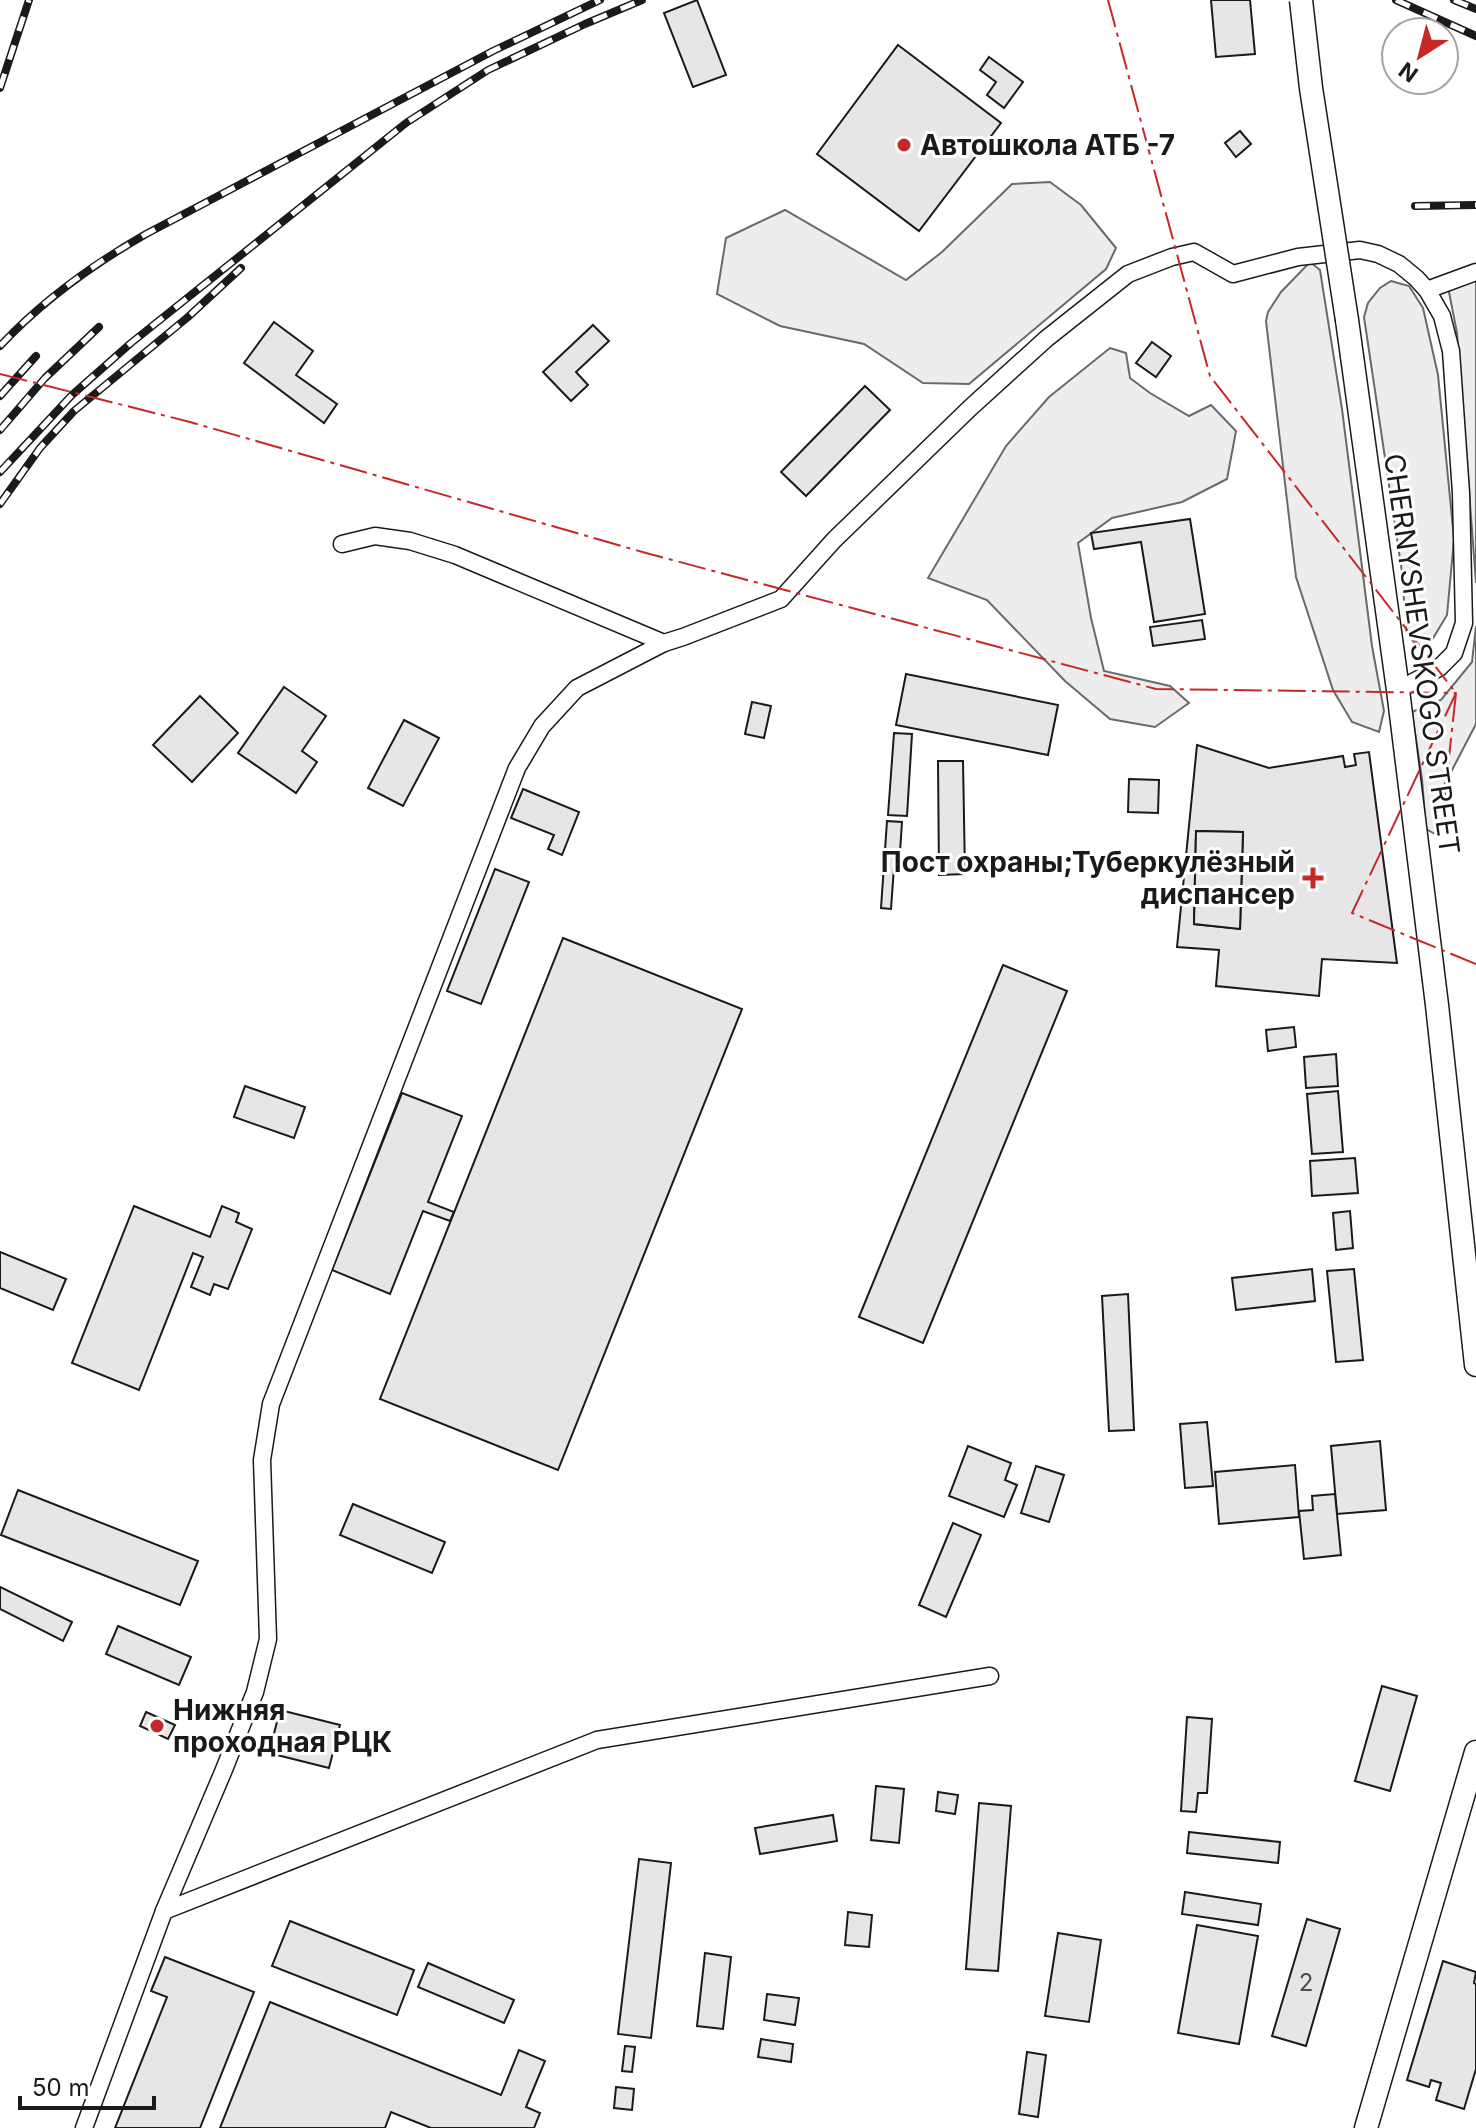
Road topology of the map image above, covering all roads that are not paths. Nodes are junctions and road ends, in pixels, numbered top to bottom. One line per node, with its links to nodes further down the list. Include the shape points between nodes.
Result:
1 (1301, 0): 6 (main road, CHERNYSHEVSKOGO STREET, bridge)
2 (1476, 272): 3 (street)
3 (1427, 290): 5 (street, via 1399,264 1360,250 1281,260 1233,274 1194,252 1128,274 970,408 781,599); 6 (street, via 1442,316 1451,351 1464,623 1454,653 1439,668)
4 (342, 544): 5 (street, via 375,536 410,541)
5 (664, 643): 10 (street, via 577,688 542,726 517,768 481,858 271,1404 262,1460 268,1639 255,1692)
6 (1398, 690): 7 (main road, CHERNYSHEVSKOGO STREET)
7 (1476, 1365)
8 (990, 1676): 10 (street, via 597,1740)
9 (1476, 1752): 12 (main road)
10 (164, 1911): 11 (street)
11 (84, 2128)
12 (1366, 2128)

